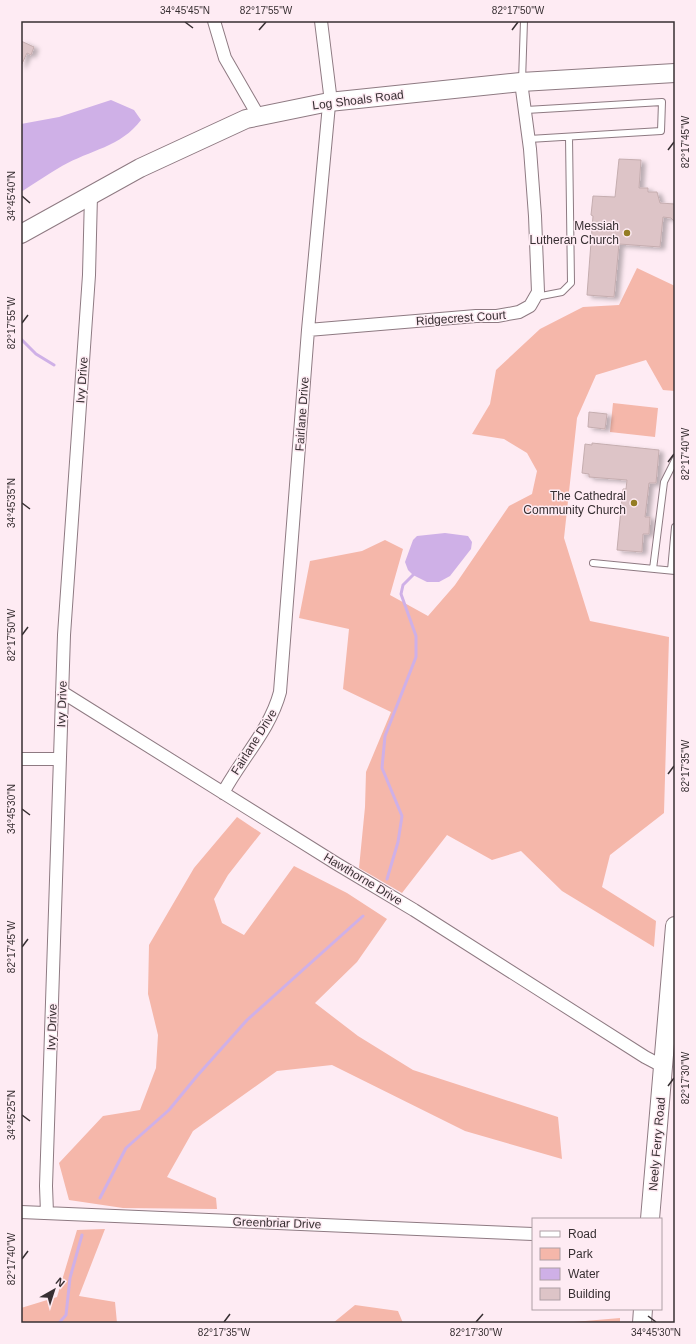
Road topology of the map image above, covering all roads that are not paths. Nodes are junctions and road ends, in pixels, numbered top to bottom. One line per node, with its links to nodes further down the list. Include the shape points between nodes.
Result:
1 (214, 21): 8 (street, via 225,58)
2 (321, 21): 6 (street, Fairlane Drive, via 329,78)
3 (524, 21): 5 (lane)
4 (675, 73): 5 (street, Log Shoals Road)
5 (521, 82): 6 (street, Log Shoals Road); 7 (street)
6 (329, 102): 8 (street, Log Shoals Road); 14 (street, Fairlane Drive)
7 (526, 110): 9 (lane, via 662,102 661,131); 10 (street)
8 (259, 116): 11 (street, Log Shoals Road, via 238,122 195,142)
9 (569, 137): 10 (lane); 13 (lane, via 572,283 562,292)
10 (529, 139): 13 (street, via 535,216 538,287)
11 (91, 195): 12 (street, Log Shoals Road); 20 (street, Ivy Drive, via 89,275)
12 (21, 234)
13 (536, 298): 14 (street, Ridgecrest Court, via 524,310 497,316)
14 (308, 330): 23 (street, Fairlane Drive, via 280,692 269,721)
15 (675, 460): 18 (lane, via 664,482)
16 (675, 527): 19 (lane)
17 (594, 563): 18 (lane)
18 (653, 568): 19 (lane)
19 (673, 570)
20 (62, 692): 21 (street, Ivy Drive); 23 (street, Hawthorne Drive)
21 (60, 758): 22 (street); 27 (street, Ivy Drive)
22 (21, 759)
23 (223, 793): 25 (street, Hawthorne Drive, via 414,910 645,1057)
24 (675, 926): 25 (street, Neely Ferry Road)
25 (664, 1066): 28 (street, Neely Ferry Road)
26 (21, 1212): 27 (street, Greenbriar Drive)
27 (47, 1213): 29 (street, Greenbriar Drive)
28 (650, 1218)
29 (532, 1234)
30 (643, 1310): 31 (street)
31 (642, 1323)

